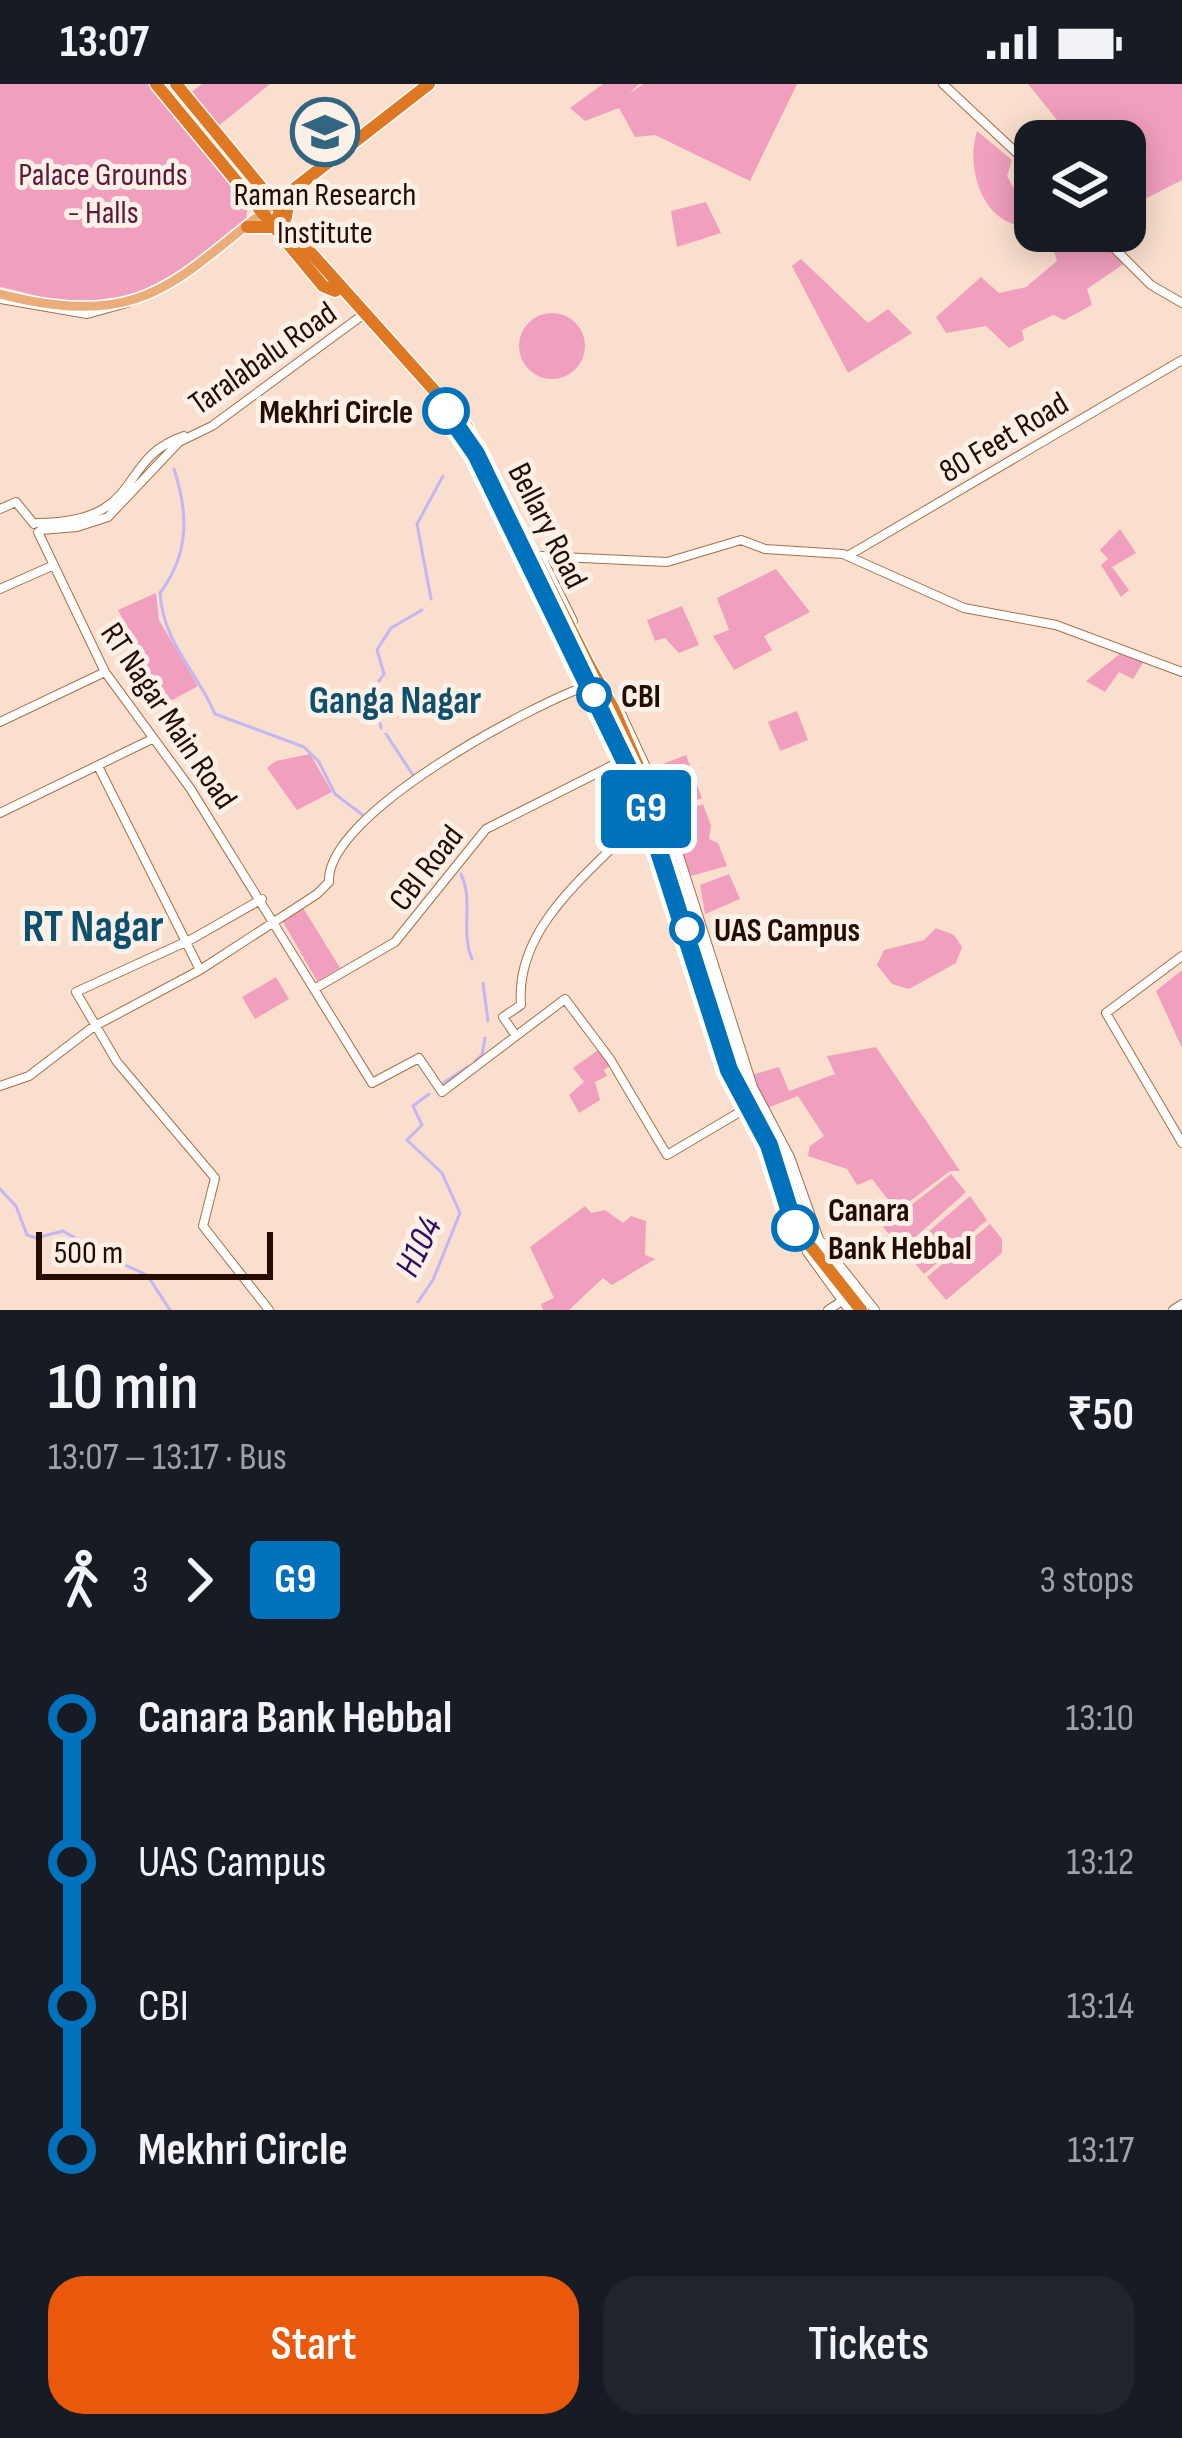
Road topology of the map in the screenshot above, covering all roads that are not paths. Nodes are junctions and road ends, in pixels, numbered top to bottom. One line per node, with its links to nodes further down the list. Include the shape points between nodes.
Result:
1 (166, 84): 5 (highway)
2 (425, 84): 5 (highway)
3 (945, 84): 4 (street)
4 (1014, 149)
5 (269, 205): 6 (highway); 6 (highway); 8 (highway, via 322,286)
6 (248, 224): 9 (main road, via 160,287 123,303 69,309)
7 (1121, 252): 10 (street)
8 (339, 291): 11 (highway, Bellary Road); 17 (highway, Bellary Road, via 467,427)
9 (0, 295)
10 (1182, 301)
11 (360, 317): 14 (street, Taralabalu Road, via 191,435 108,517); 17 (highway, Bellary Road, via 465,436)
12 (1182, 360): 15 (street, 80 Feet Road)
13 (0, 509): 14 (street, via 16,502)
14 (38, 527): 18 (street, RT Nagar Main Road)
15 (850, 556): 16 (street, via 741,540 667,562); 25 (street, via 964,608 1056,625)
16 (558, 557): 17 (street); 17 (street)
17 (537, 560): 19 (street); 19 (street); 21 (street); 26 (highway, Bellary Road, bridge)
18 (53, 565): 20 (street); 24 (street, RT Nagar Main Road)
19 (555, 586): 21 (street); 22 (street)
20 (0, 589)
21 (542, 592): 23 (street)
22 (562, 596): 23 (street); 26 (street)
23 (547, 604): 26 (street)
24 (104, 671): 27 (street); 28 (street, RT Nagar Main Road)
25 (1182, 672)
26 (596, 683): 29 (street); 30 (street); 33 (highway, Bellary Road, bridge); 36 (street, via 394,791 340,849 329,882)
27 (0, 722)
28 (152, 739): 31 (street); 35 (street, RT Nagar Main Road)
29 (641, 751): 30 (street, CBI Road); 34 (street)
30 (625, 759): 33 (street); 40 (street, CBI Road, via 486,829 406,932)
31 (98, 766): 32 (street); 37 (street)
32 (0, 813)
33 (661, 837): 34 (highway); 41 (highway); 43 (street, via 645,845 629,831 547,920 526,958 521,1005 503,1017); 46 (street)
34 (682, 871): 41 (highway); 50 (street, via 753,1088)
35 (261, 898): 36 (street, RT Nagar Main Road); 37 (street)
36 (275, 921): 39 (street); 40 (street, RT Nagar Main Road)
37 (187, 941): 39 (street); 42 (street, via 76,992)
38 (1182, 956): 47 (street, via 1106,1013)
39 (200, 970): 42 (street)
40 (314, 986): 43 (street, RT Nagar Main Road, via 372,1083 418,1058 442,1092)
41 (726, 1020): 44 (highway)
42 (93, 1027): 45 (street, via 38,1070); 51 (street, via 215,1178 203,1226)
43 (516, 1036): 46 (street, via 566,999 667,1155)
44 (738, 1070): 46 (highway); 50 (highway, via 785,1159 816,1245)
45 (0, 1086)
46 (748, 1107): 48 (highway, via 775,1148); 50 (street, via 774,1156 800,1241)
47 (1182, 1143)
48 (814, 1253): 50 (highway); 50 (highway)
49 (1182, 1304): 53 (street)
50 (855, 1306): 52 (street)
51 (269, 1310)
52 (828, 1310)
53 (1173, 1310)

